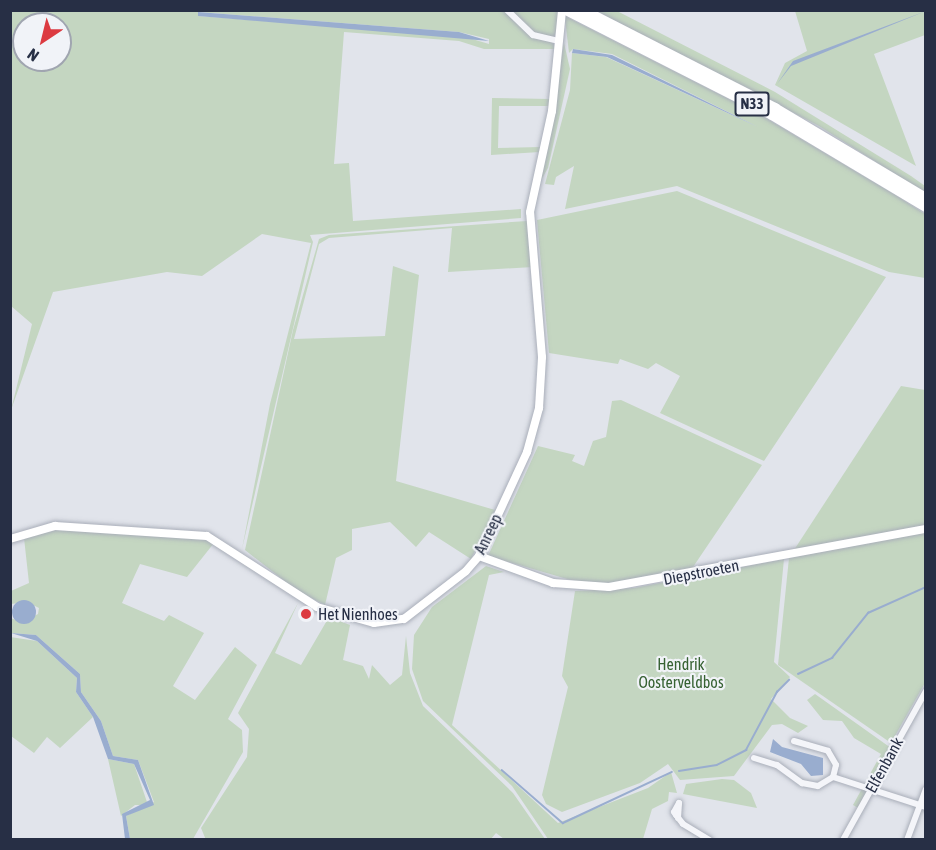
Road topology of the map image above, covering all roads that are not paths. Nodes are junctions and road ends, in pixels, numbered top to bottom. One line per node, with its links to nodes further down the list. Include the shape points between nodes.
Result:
1 (507, 10): 4 (street, via 533,35)
2 (583, 10): 5 (highway, N33, via 775,108)
3 (567, 11): 4 (street, Anreep); 6 (highway, N33, via 772,115)
4 (559, 41): 9 (street, Anreep, via 552,111 530,212 542,357 539,408 527,452)
5 (926, 198)
6 (926, 207)
7 (926, 529): 9 (street, Diepstroeten, via 609,587 553,583)
8 (10, 539): 9 (street, Anreep, via 55,526 207,536 317,607 387,623 415,611)
9 (479, 556)
10 (926, 691): 14 (street, Elfenbank)
11 (794, 741): 13 (street, via 828,751 836,765)
12 (758, 757): 13 (street, via 802,783 818,786)
13 (833, 777): 14 (street)
14 (871, 789): 16 (street); 20 (street, Elfenbank)
15 (926, 789): 16 (street)
16 (916, 804): 17 (street); 21 (street)
17 (926, 807)
18 (678, 818): 19 (street)
19 (710, 840)
20 (843, 840)
21 (907, 840)

